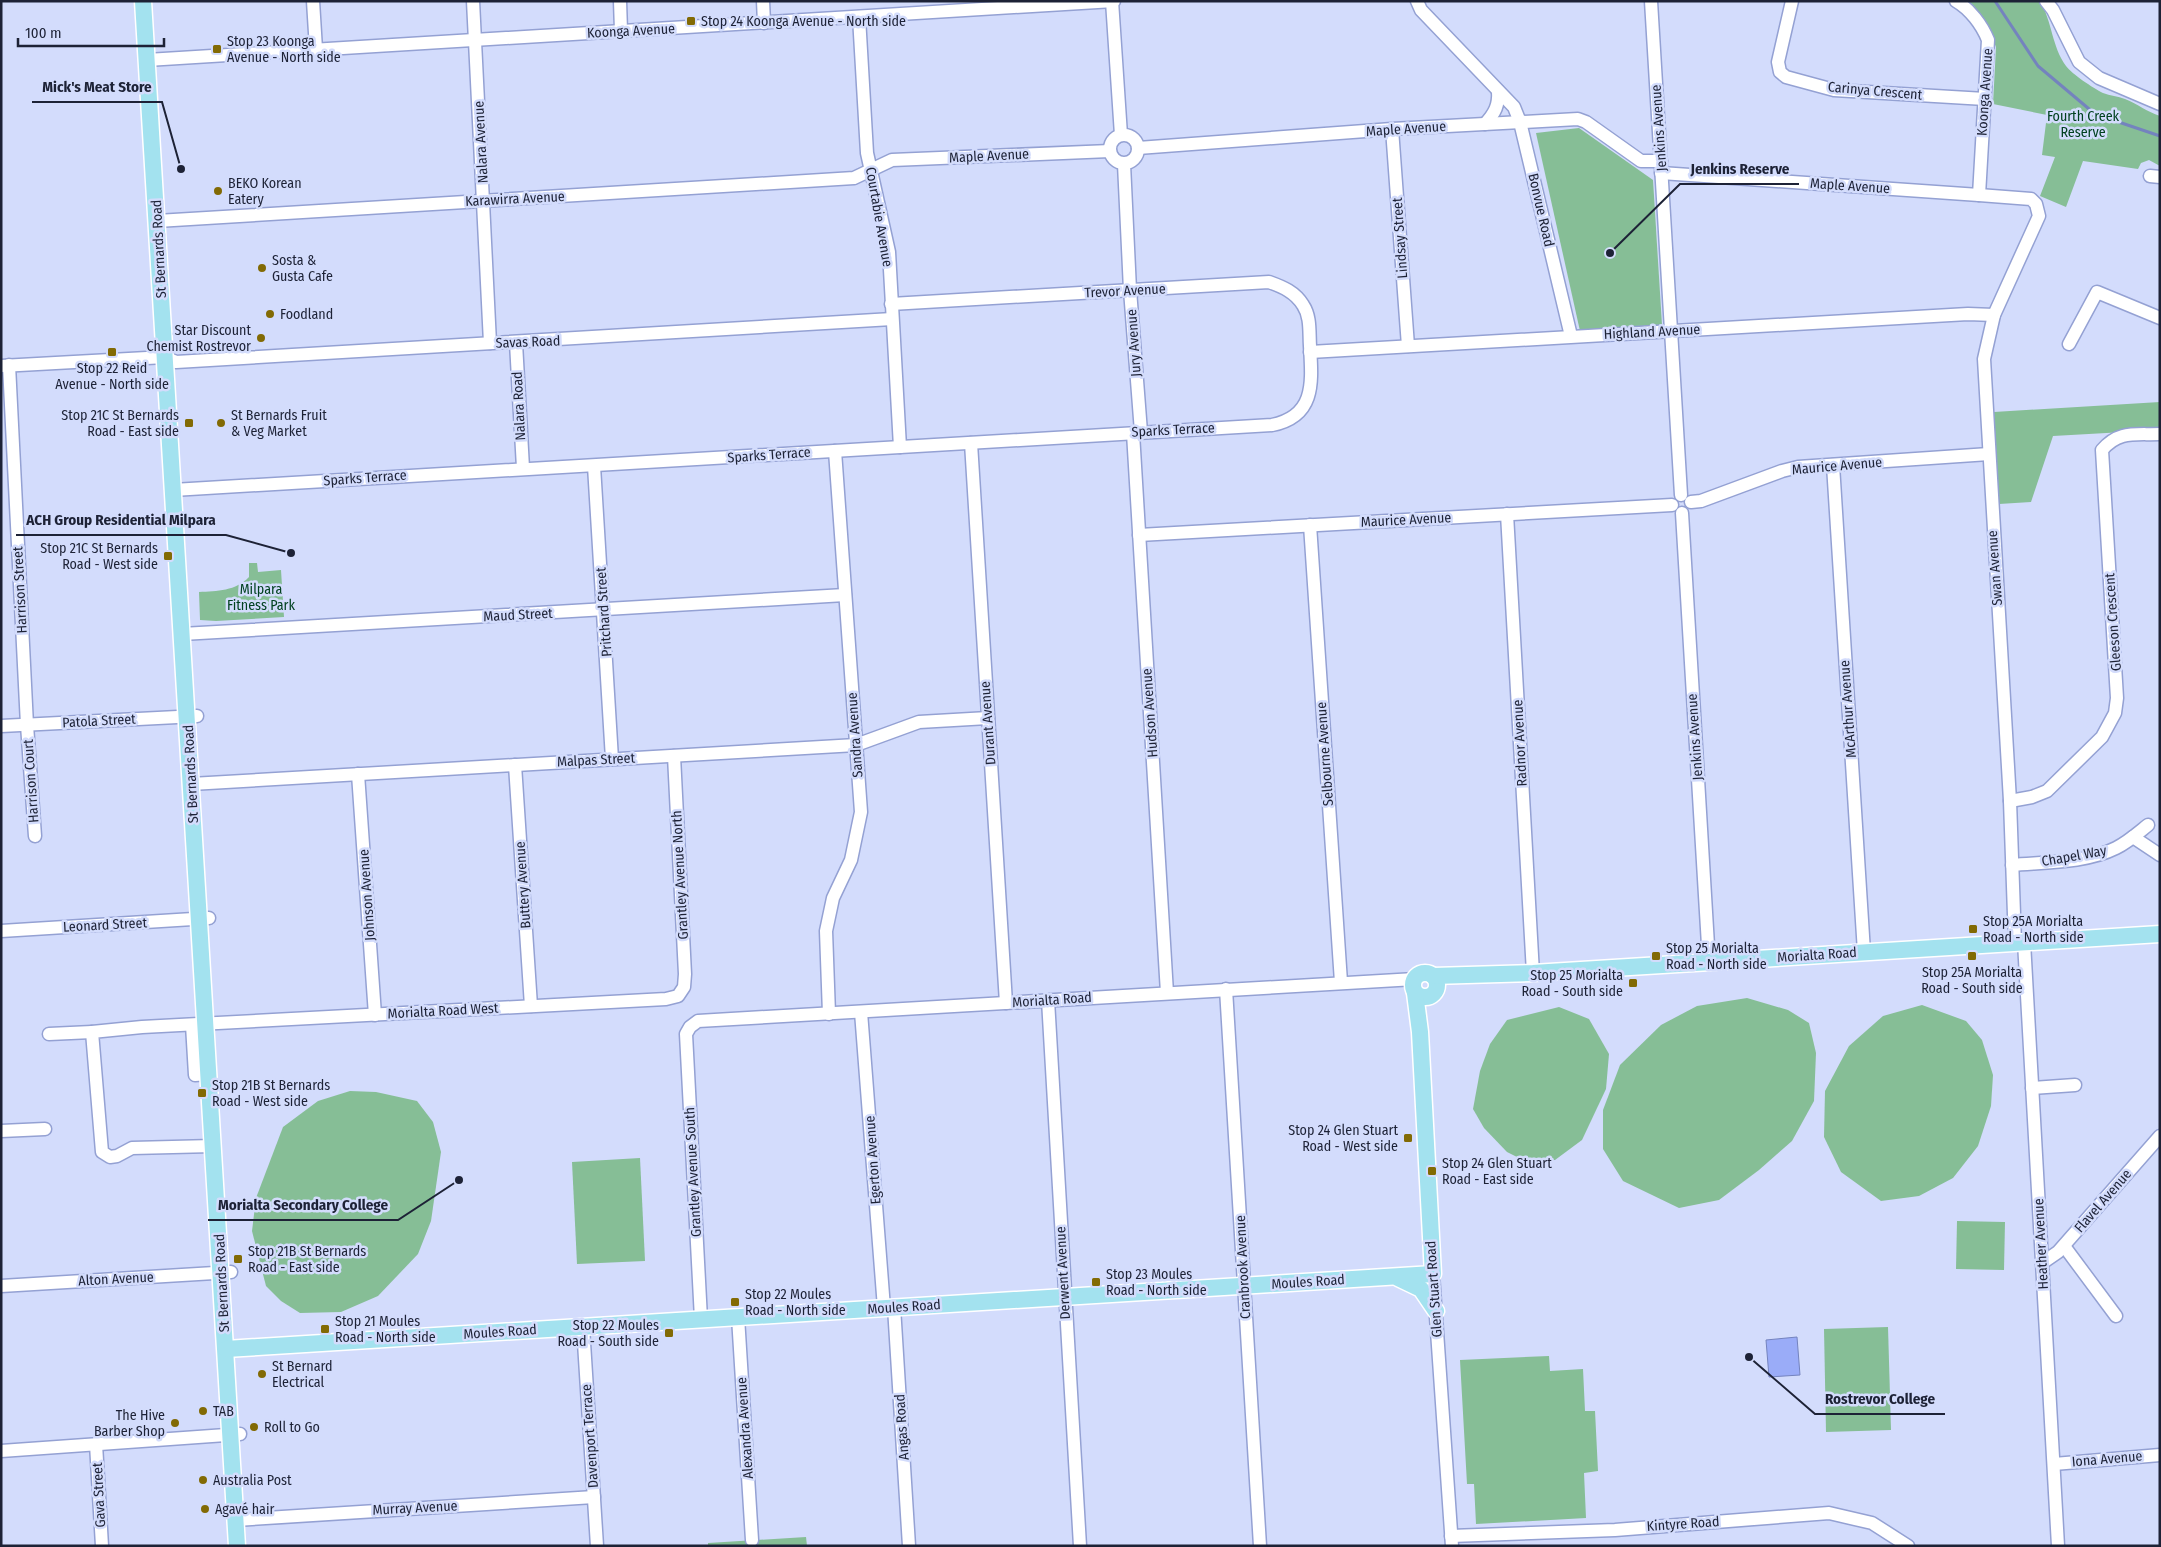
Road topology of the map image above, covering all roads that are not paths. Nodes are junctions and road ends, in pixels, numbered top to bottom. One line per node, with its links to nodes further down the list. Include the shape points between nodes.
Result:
1 (144, 1): 20 (main road, St Bernards Road)
2 (153, 1): 20 (main road, St Bernards Road)
3 (313, 1): 19 (street)
4 (474, 1): 18 (street, Nalara Avenue)
5 (620, 1): 17 (street)
6 (763, 1): 16 (street)
7 (1113, 1): 13 (street, Koonga Avenue); 27 (street)
8 (1417, 1): 21 (street, Bonvue Road, via 1421,10)
9 (1651, 1): 31 (street, Jenkins Avenue)
10 (1792, 1): 22 (street, Carinya Crescent, via 1778,62 1780,72 1786,76 1834,90)
11 (1956, 1): 22 (street, Koonga Avenue, via 1984,30 1988,40)
12 (2046, 1): 23 (street, via 2079,62 2099,78)
13 (1079, 3): 14 (street, Koonga Avenue)
14 (911, 7): 15 (street, Koonga Avenue)
15 (859, 17): 16 (street, Koonga Avenue); 32 (street, Courtabie Avenue)
16 (764, 23): 17 (street, Koonga Avenue)
17 (621, 31): 18 (street, Koonga Avenue)
18 (476, 40): 19 (street, Koonga Avenue); 34 (street, Nalara Avenue)
19 (316, 50): 20 (street, Koonga Avenue)
20 (152, 59): 36 (main road, St Bernards Road)
21 (1498, 90): 24 (street, Bonvue Road, via 1514,107); 25 (street, via 1494,114)
22 (1985, 99): 33 (street, Koonga Avenue)
23 (2160, 104)
24 (1520, 122): 25 (street, Maple Avenue); 31 (street, Maple Avenue, via 1578,119 1641,161); 43 (street, Bonvue Road)
25 (1485, 124): 26 (street, Maple Avenue)
26 (1392, 130): 28 (street, Maple Avenue); 47 (street, Lindsay Street)
27 (1121, 135): 28 (street, via 1131,137); 29 (street, via 1111,142)
28 (1138, 148): 30 (street, via 1136,157)
29 (1110, 151): 30 (street, via 1113,158); 32 (street, Maple Avenue, via 892,160)
30 (1124, 164): 37 (street, Jury Avenue)
31 (1661, 167): 33 (street, Maple Avenue); 42 (street, Jenkins Avenue)
32 (872, 171): 34 (street, Karawirra Avenue, via 854,178); 38 (street, Courtabie Avenue, via 889,252)
33 (1978, 195): 35 (street, Maple Avenue, via 2031,199)
34 (484, 201): 36 (street, Karawirra Avenue); 44 (street, Nalara Avenue)
35 (2036, 204): 39 (street, Swan Avenue, via 2039,216)
36 (162, 220): 49 (main road, St Bernards Road)
37 (1130, 290): 38 (street, Trevor Avenue); 48 (street, Trevor Avenue, via 1269,282 1294,294 1303,305 1309,317); 51 (street, Jury Avenue)
38 (891, 304): 41 (street, Courtabie Avenue)
39 (1994, 315): 42 (street, Highland Avenue); 56 (street, Swan Avenue, via 1984,360)
40 (2160, 318): 46 (street, via 2097,292)
41 (892, 319): 45 (street, Savas Road); 54 (street, Courtabie Avenue)
42 (1670, 330): 43 (street, Highland Avenue); 61 (street, Jenkins Avenue)
43 (1571, 336): 47 (street, Highland Avenue)
44 (490, 343): 45 (street, Savas Road); 49 (street, Savas Road)
45 (516, 343): 59 (street, Nalara Road)
46 (2069, 344)
47 (1408, 346): 48 (street, Highland Avenue)
48 (1310, 352): 51 (street, Sparks Terrace, via 1312,382 1309,396 1292,418 1283,422)
49 (170, 360): 50 (street, Savas Road); 60 (main road, St Bernards Road)
50 (5, 366): 71 (street, Harrison Street)
51 (1137, 432): 53 (street, Sparks Terrace); 65 (street, Hudson Avenue)
52 (2160, 434): 79 (street, Gleeson Crescent, via 2123,435 2113,438 2102,450 2118,698 2115,713 2102,738 2047,791)
53 (971, 443): 54 (street, Sparks Terrace); 70 (street, Durant Avenue)
54 (900, 447): 55 (street, Sparks Terrace)
55 (835, 451): 58 (street, Sparks Terrace); 66 (street, Sandra Avenue)
56 (1989, 454): 57 (street, Maurice Avenue); 79 (street, Swan Avenue)
57 (1833, 465): 61 (street, Maurice Avenue, via 1782,471 1702,501); 89 (street, McArthur Avenue)
58 (594, 466): 59 (street, Sparks Terrace); 67 (street, Pritchard Street)
59 (523, 468): 60 (street, Sparks Terrace)
60 (178, 490): 68 (main road, St Bernards Road)
61 (1686, 498): 62 (street, via 1688,510)
62 (1677, 509): 63 (street, Maurice Avenue); 90 (street, Jenkins Avenue)
63 (1507, 514): 64 (street, Maurice Avenue); 91 (street, Radnor Avenue)
64 (1310, 525): 65 (street, Maurice Avenue); 93 (street, Selbourne Avenue)
65 (1139, 535): 97 (street, Hudson Avenue)
66 (845, 596): 67 (street, Maud Street); 73 (street, Sandra Avenue)
67 (604, 610): 68 (street, Maud Street); 75 (street, Pritchard Street)
68 (187, 633): 69 (main road, St Bernards Road)
69 (192, 717): 71 (street, Patola Street); 78 (main road, St Bernards Road)
70 (988, 718): 73 (street, Malpas Street, via 919,722); 99 (street, Durant Avenue)
71 (27, 725): 72 (street, Patola Street); 81 (street, Harrison Court)
72 (1, 726)
73 (856, 745): 74 (street, Malpas Street); 102 (street, Sandra Avenue, via 861,812 851,860 832,898 826,931)
74 (674, 756): 75 (street, Malpas Street); 96 (street, Grantley Avenue North, via 684,961 684,987)
75 (612, 759): 76 (street, Malpas Street)
76 (515, 765): 77 (street, Malpas Street); 100 (street, Buttery Avenue)
77 (358, 774): 78 (street, Malpas Street); 103 (street, Johnson Avenue)
78 (196, 784): 85 (main road, St Bernards Road)
79 (2010, 801): 84 (street, Swan Avenue)
80 (2148, 825): 82 (street, Chapel Way)
81 (35, 836)
82 (2133, 837): 83 (street); 84 (street, Chapel Way, via 2102,854)
83 (2160, 855)
84 (2012, 865): 88 (street, Swan Avenue)
85 (204, 919): 86 (street, Leonard Street); 104 (main road, St Bernards Road)
86 (1, 931)
87 (2160, 934): 88 (main road, Morialta Road)
88 (2019, 943): 89 (main road, Morialta Road); 109 (street, Heather Avenue)
89 (1864, 952): 90 (main road, Morialta Road)
90 (1709, 962): 91 (main road, Morialta Road)
91 (1533, 973): 92 (main road, Morialta Road)
92 (1474, 975): 95 (main road, Morialta Road); 95 (main road, Morialta Road, via 1421,974)
93 (1341, 982): 94 (street, Morialta Road); 95 (street, Morialta Road)
94 (1226, 989): 97 (street, Morialta Road); 120 (street, Cranbrook Avenue)
95 (1423, 990): 117 (main road, Glen Stuart Road, via 1420,1032)
96 (680, 993): 100 (street, Morialta Road West, via 666,999)
97 (1167, 993): 98 (street, Morialta Road)
98 (1048, 1000): 99 (street, Morialta Road); 121 (street, Derwent Avenue)
99 (1006, 1003): 101 (street, Morialta Road)
100 (531, 1006): 103 (street, Morialta Road West)
101 (861, 1012): 102 (street, Morialta Road); 122 (street, Egerton Avenue)
102 (829, 1014): 105 (street, Morialta Road, via 698,1021)
103 (375, 1015): 104 (street, Morialta Road West)
104 (204, 1024): 106 (street, Morialta Road West); 113 (main road, St Bernards Road); 116 (main road, St Bernards Road)
105 (690, 1026): 126 (street, Grantley Avenue South, via 686,1034)
106 (92, 1032): 107 (street, Morialta Road West); 113 (street, via 102,1152 110,1157 132,1148)
107 (49, 1034)
108 (2075, 1085): 109 (street)
109 (2032, 1088): 115 (street, Heather Avenue)
110 (46, 1129): 111 (street)
111 (1, 1131)
112 (2157, 1144): 114 (street, Flavel Avenue)
113 (213, 1146): 116 (main road, St Bernards Road)
114 (2064, 1246): 115 (street, Flavel Avenue); 124 (street)
115 (2042, 1263): 133 (street, Heather Avenue)
116 (226, 1272): 119 (street, Alton Avenue); 128 (main road, St Bernards Road)
117 (1433, 1274): 118 (main road, Moules Road); 123 (street, Glen Stuart Road)
118 (1394, 1276): 120 (main road, Moules Road); 123 (main road, via 1421,1289)
119 (1, 1286)
120 (1244, 1286): 121 (main road, Moules Road); 144 (street, Cranbrook Avenue)
121 (1065, 1297): 122 (main road, Moules Road); 143 (street, Derwent Avenue)
122 (889, 1308): 125 (main road, Moules Road); 142 (street, Angas Road)
123 (1436, 1311): 137 (street, Glen Stuart Road)
124 (2116, 1316)
125 (738, 1317): 126 (main road, Moules Road); 136 (street, Alexandra Avenue)
126 (701, 1319): 127 (main road, Moules Road)
127 (583, 1326): 128 (main road, Moules Road); 134 (street, Davenport Terrace)
128 (231, 1348): 129 (main road, St Bernards Road)
129 (235, 1435): 130 (street); 135 (main road, St Bernards Road)
130 (96, 1444): 131 (street); 138 (street, Gava Street)
131 (1, 1451)
132 (2160, 1455): 133 (street, Iona Avenue)
133 (2054, 1464): 146 (street, Heather Avenue)
134 (594, 1497): 135 (street, Murray Avenue); 141 (street, Davenport Terrace)
135 (241, 1519): 139 (main road, St Bernards Road); 140 (main road, St Bernards Road)
136 (752, 1540)
137 (1452, 1541): 145 (street, Kintyre Road, via 1829,1513 1872,1523)
138 (102, 1546)
139 (238, 1546)
140 (247, 1546)
141 (596, 1546)
142 (909, 1546)
143 (1080, 1546)
144 (1260, 1546)
145 (1908, 1546)
146 (2058, 1546)

